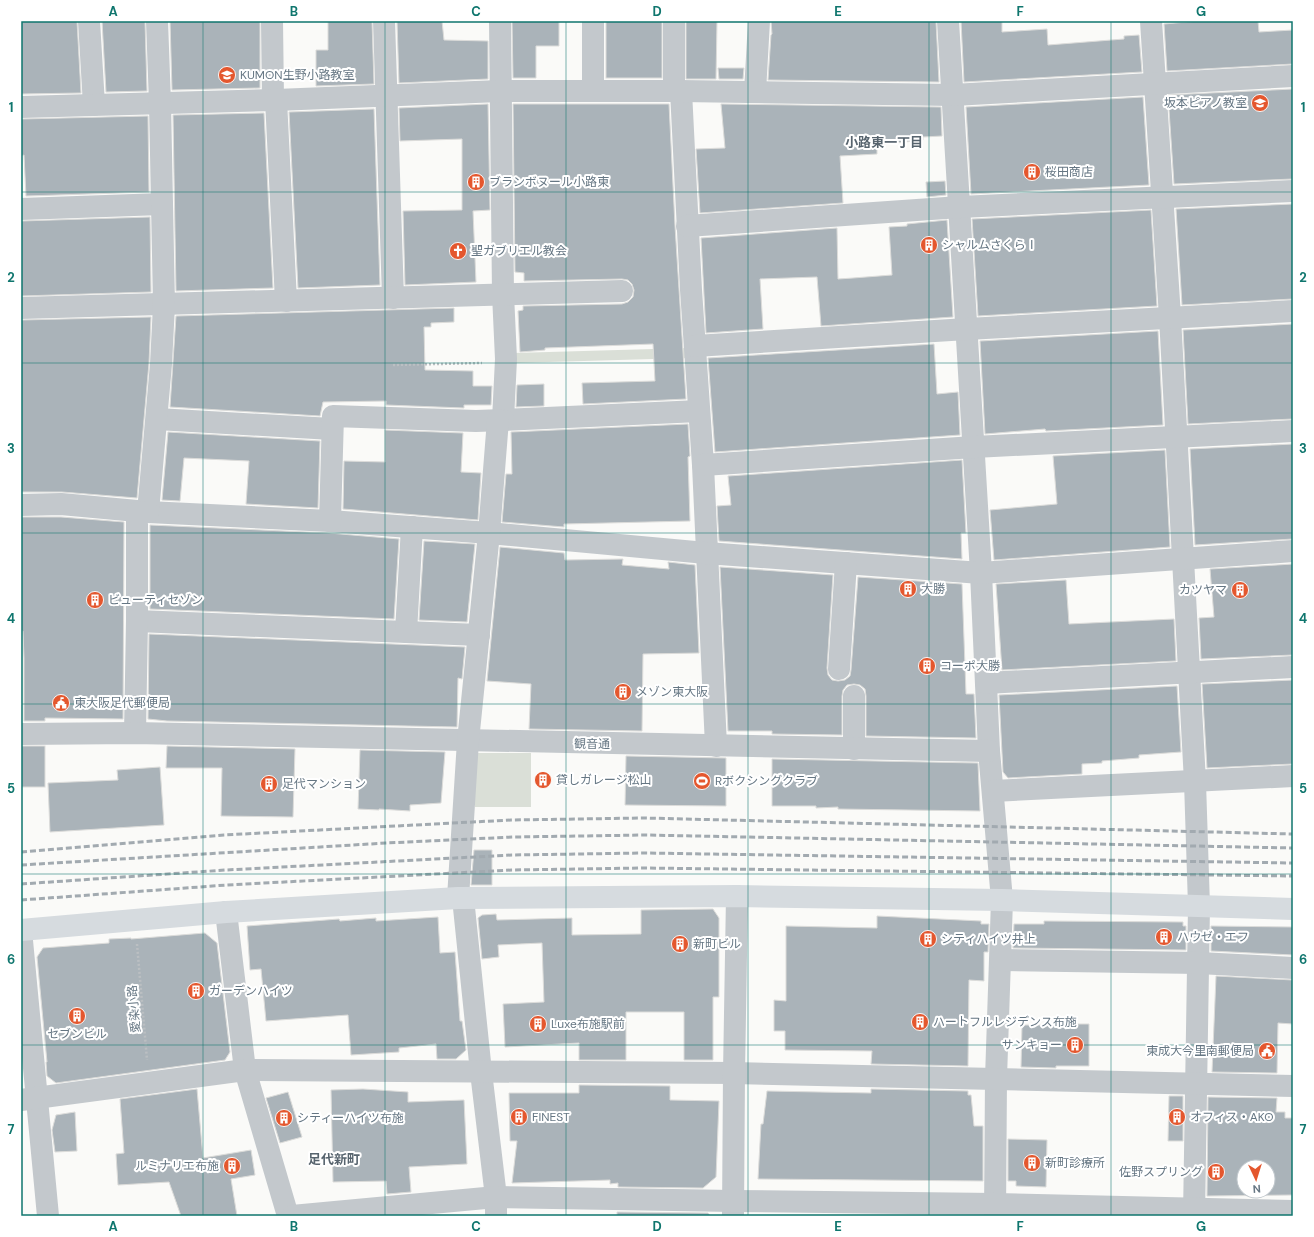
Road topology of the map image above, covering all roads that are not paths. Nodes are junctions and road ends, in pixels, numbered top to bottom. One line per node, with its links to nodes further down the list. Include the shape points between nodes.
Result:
1 (89, 21): 21 (street)
2 (157, 21): 20 (street)
3 (272, 21): 19 (street)
4 (384, 21): 17 (street)
5 (500, 21): 13 (street)
6 (592, 21): 14 (street)
7 (674, 21): 15 (street)
8 (759, 21): 16 (street)
9 (948, 21): 18 (street)
10 (1151, 21): 12 (street)
11 (1293, 76): 12 (street)
12 (1154, 84): 18 (street); 24 (street)
13 (500, 91): 14 (street); 17 (street); 30 (street)
14 (593, 91): 15 (street)
15 (677, 91): 16 (street); 28 (street)
16 (755, 92): 18 (street)
17 (386, 95): 19 (street); 31 (street)
18 (953, 95): 26 (street)
19 (275, 100): 20 (street); 32 (street)
20 (160, 103): 21 (street); 25 (street)
21 (94, 105): 22 (street)
22 (21, 107)
23 (1293, 191): 24 (street)
24 (1163, 197): 26 (street); 36 (street)
25 (162, 204): 27 (street); 33 (street)
26 (960, 207): 28 (street); 37 (street)
27 (21, 209)
28 (687, 226): 38 (street)
29 (622, 291): 30 (street)
30 (503, 294): 31 (street); 41 (street, via 506,362)
31 (393, 298): 32 (street)
32 (286, 301): 33 (street)
33 (164, 305): 34 (street); 40 (street)
34 (21, 308)
35 (1293, 311): 36 (street)
36 (1170, 317): 37 (street); 44 (street)
37 (967, 329): 38 (street); 45 (street)
38 (695, 346): 39 (street)
39 (699, 411): 41 (street); 46 (street)
40 (157, 419): 42 (street); 48 (street)
41 (500, 420): 42 (street, via 333,416); 51 (street)
42 (332, 429): 49 (street)
43 (1293, 431): 44 (street)
44 (1177, 438): 45 (street); 54 (street)
45 (974, 447): 46 (street); 56 (street)
46 (703, 465): 53 (street)
47 (21, 505): 48 (street, via 61,504)
48 (148, 512): 49 (street); 57 (street, via 137,513)
49 (330, 521): 50 (street)
50 (412, 527): 51 (street); 58 (street)
51 (488, 534): 53 (street); 59 (street)
52 (1293, 551): 54 (street)
53 (706, 553): 55 (street); 68 (street)
54 (1183, 559): 56 (street); 62 (street)
55 (846, 563): 56 (street); 61 (street)
56 (981, 573): 63 (street)
57 (137, 621): 58 (street); 65 (street)
58 (406, 632): 59 (street)
59 (479, 635): 67 (street)
60 (1293, 667): 62 (street)
61 (839, 669)
62 (1189, 672): 63 (street); 72 (street)
63 (986, 683): 70 (street)
64 (854, 696): 69 (street)
65 (135, 733): 66 (street, 観音通); 67 (street, 観音通)
66 (21, 734)
67 (468, 741): 68 (street, 観音通); 75 (street)
68 (716, 746): 69 (street, 観音通)
69 (854, 749): 70 (street, 観音通)
70 (989, 751): 73 (street)
71 (1293, 776): 72 (street)
72 (1195, 782): 73 (street); 77 (street)
73 (993, 791): 76 (street)
74 (737, 896): 75 (street); 76 (street); 86 (street)
75 (461, 898): 79 (street); 85 (street)
76 (1002, 900): 77 (street); 81 (street)
77 (1200, 906): 78 (street); 82 (street)
78 (1293, 909)
79 (226, 912): 80 (street); 84 (street)
80 (21, 930): 90 (street)
81 (1001, 960): 82 (street); 87 (street)
82 (1199, 963): 83 (street); 88 (street)
83 (1293, 968)
84 (245, 1070): 85 (street); 90 (street); 98 (street)
85 (481, 1072): 86 (street); 91 (street)
86 (734, 1072): 87 (street); 93 (street)
87 (996, 1078): 88 (street); 94 (street)
88 (1197, 1083): 89 (street); 96 (street)
89 (1293, 1086)
90 (29, 1099): 97 (street)
91 (496, 1206): 92 (street); 99 (street)
92 (608, 1207): 93 (street)
93 (733, 1209): 94 (street)
94 (995, 1210): 96 (street)
95 (1293, 1211): 96 (street)
96 (1194, 1212)
97 (48, 1216)
98 (288, 1216)
99 (292, 1216)

